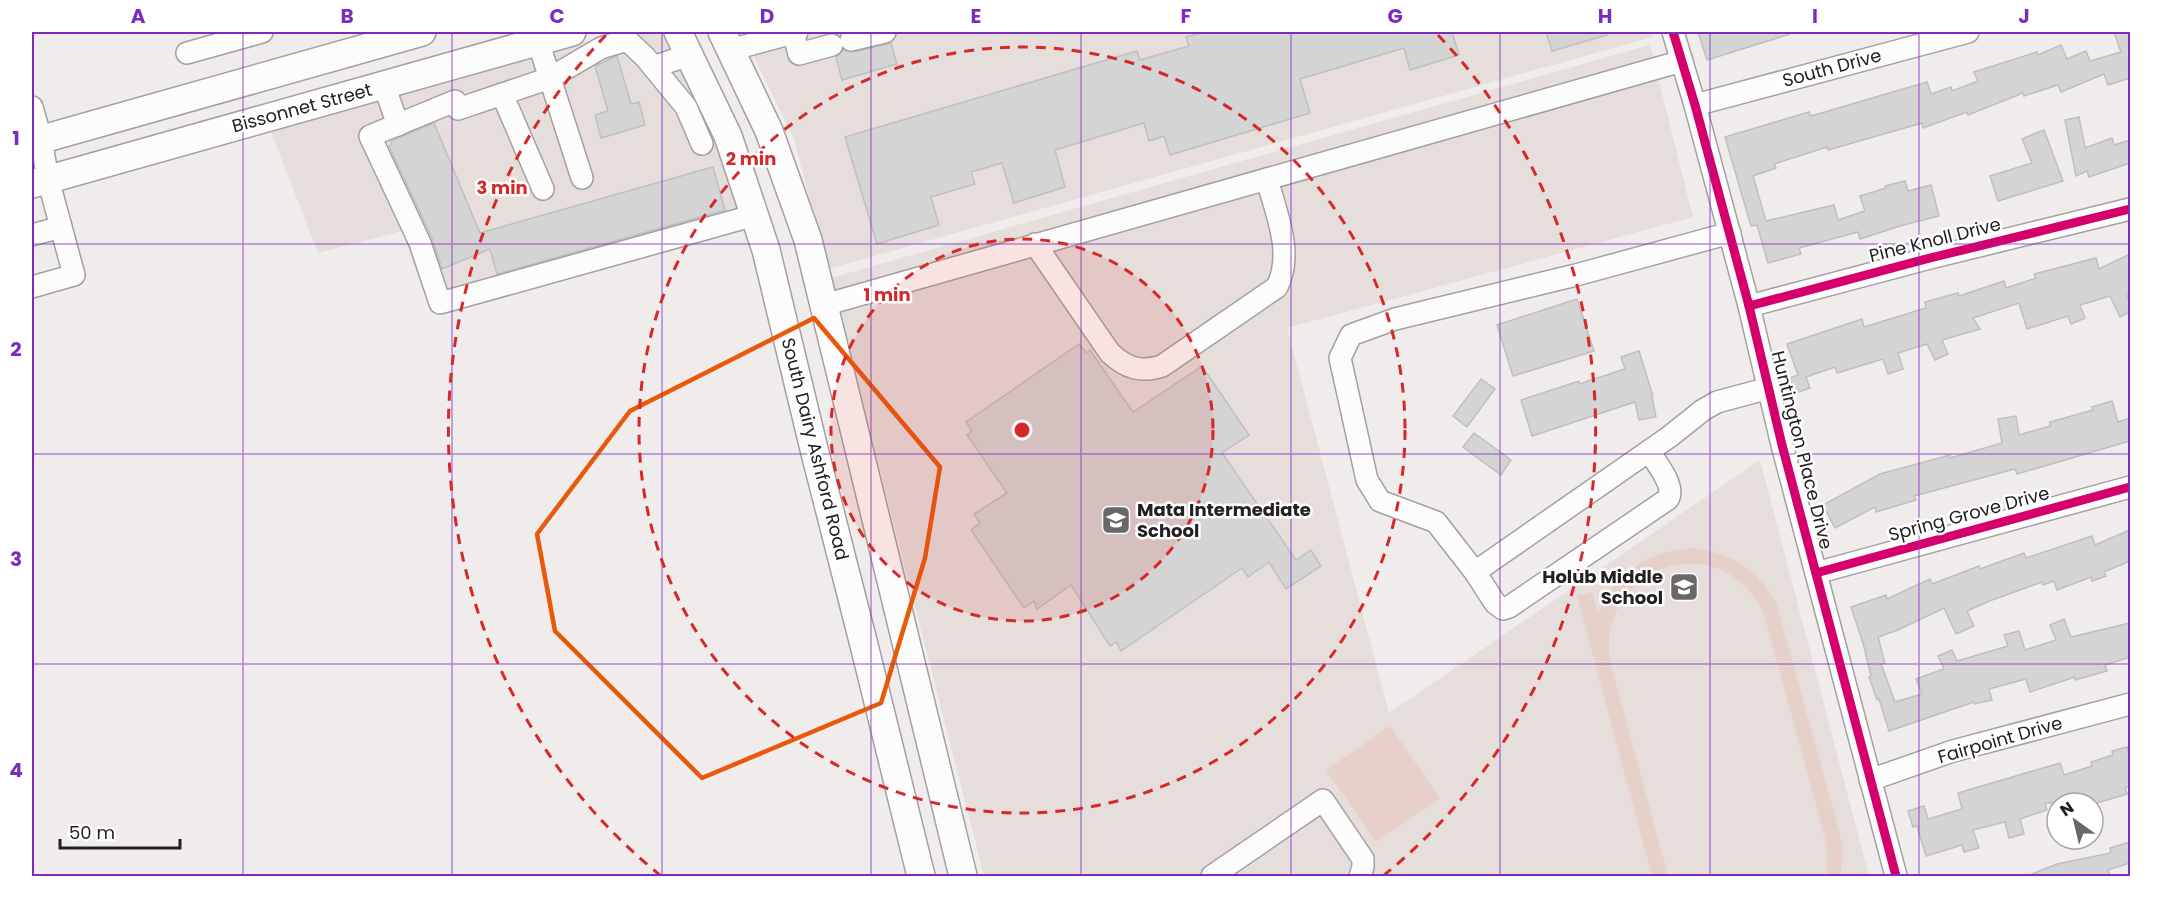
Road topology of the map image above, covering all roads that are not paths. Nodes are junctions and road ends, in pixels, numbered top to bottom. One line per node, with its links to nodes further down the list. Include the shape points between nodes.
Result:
1 (262, 32): 13 (street)
2 (422, 32): 9 (main road)
3 (573, 32): 10 (main road, Bissonnet Street); 14 (street)
4 (794, 32): 5 (street, via 799,54); 11 (street)
5 (885, 32)
6 (1673, 32): 15 (street, Huntington Place Drive)
7 (1968, 32): 21 (street, South Drive)
8 (626, 36): 14 (street); 16 (street)
9 (370, 39): 18 (main road); 24 (main road)
10 (538, 41): 17 (street); 18 (main road, Bissonnet Street)
11 (726, 41): 35 (main road, via 769,131)
12 (683, 43): 16 (street); 20 (main road, South Dairy Ashford Road)
13 (187, 53)
14 (580, 61): 17 (street)
15 (1682, 61): 21 (street, Huntington Place Drive); 27 (street)
16 (653, 67): 20 (street)
17 (550, 78): 19 (street); 26 (street)
18 (384, 85): 23 (street); 28 (main road, Bissonnet Street)
19 (502, 94): 23 (street); 29 (street)
20 (698, 103): 25 (street); 31 (main road, South Dairy Ashford Road, via 728,136)
21 (1695, 105): 33 (street, Huntington Place Drive)
22 (32, 107): 24 (street)
23 (398, 125): 31 (street, via 370,136 420,243 440,303)
24 (36, 141): 28 (street)
25 (702, 144)
26 (582, 178)
27 (1267, 179): 36 (street); 36 (street, via 1284,242 1283,275 1277,287 1149,371 1122,363 1110,353)
28 (40, 181): 32 (street)
29 (543, 189)
30 (2130, 209): 40 (street, Pine Knoll Drive)
31 (755, 215): 37 (main road, South Dairy Ashford Road)
32 (61, 227): 34 (street); 38 (street, via 74,275)
33 (1730, 233): 40 (street, Huntington Place Drive); 46 (street, via 1395,320 1351,335 1340,358 1367,480 1380,501 1436,522)
34 (32, 235)
35 (808, 240): 37 (main road); 39 (main road)
36 (1035, 244): 39 (street)
37 (766, 250): 45 (main road, South Dairy Ashford Road)
38 (32, 287)
39 (824, 304): 44 (main road)
40 (1749, 306): 41 (street, Huntington Place Drive)
41 (1769, 388): 42 (street, via 1717,402); 47 (street, Huntington Place Drive)
42 (1649, 451): 46 (street); 46 (street, via 1670,488 1668,499 1509,607 1503,609 1495,603)
43 (2130, 487): 47 (street, Spring Grove Drive)
44 (871, 495): 45 (main road); 49 (main road)
45 (829, 507): 50 (main road, South Dairy Ashford Road)
46 (1475, 572)
47 (1816, 573): 51 (street, Huntington Place Drive)
48 (2130, 704): 51 (street, Fairpoint Drive, via 1953,751)
49 (933, 755): 50 (main road); 53 (main road)
50 (892, 765): 52 (main road, South Dairy Ashford Road)
51 (1870, 780): 56 (street, Huntington Place Drive)
52 (921, 876)
53 (963, 876)
54 (1212, 876): 55 (street, via 1323,801 1363,859)
55 (1360, 876)
56 (1896, 876)

